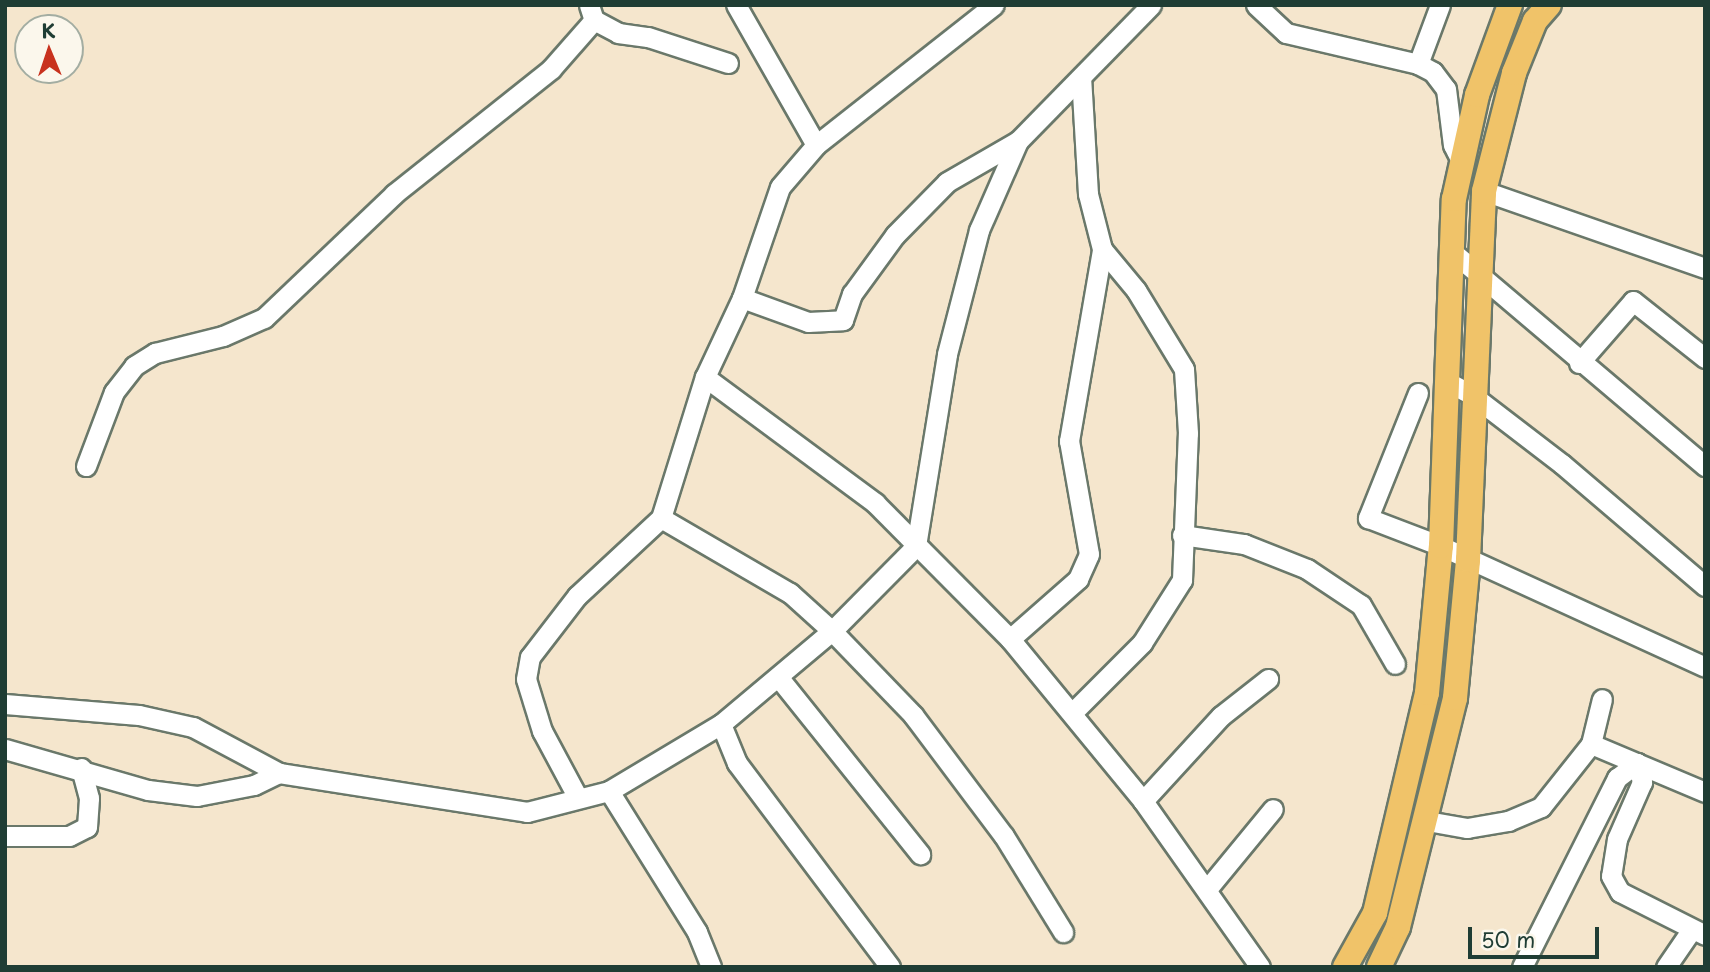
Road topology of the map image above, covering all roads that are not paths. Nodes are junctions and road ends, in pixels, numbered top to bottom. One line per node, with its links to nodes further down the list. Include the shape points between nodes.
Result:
1 (736, 5): 13 (street)
2 (994, 5): 13 (street)
3 (1151, 5): 11 (street)
4 (1256, 5): 10 (street, via 1286,33)
5 (1440, 5): 10 (street)
6 (1510, 5): 14 (main road, via 1487,62)
7 (1549, 5): 15 (main road, via 1535,21 1514,73)
8 (592, 12): 9 (street, via 618,33 648,37); 27 (street, via 551,69 394,194 264,317 223,336 155,353 134,366 114,392)
9 (728, 63)
10 (1418, 64): 14 (street, via 1433,72 1446,89 1453,145)
11 (1081, 77): 12 (street); 17 (street, via 1088,194)
12 (1018, 141): 20 (street, via 947,182 895,235 852,294 843,320 808,322); 31 (street, via 979,230 947,354)
13 (816, 145): 20 (street, via 779,187)
14 (1460, 159): 16 (main road)
15 (1484, 191): 18 (street); 19 (main road)
16 (1449, 248): 19 (street); 24 (main road, via 1452,291)
17 (1102, 249): 30 (street, via 1136,290 1184,369 1188,433); 36 (street, via 1069,441 1088,554 1078,579)
18 (1705, 268)
19 (1479, 269): 22 (street); 26 (main road)
20 (742, 298): 23 (street)
21 (1705, 358): 22 (street, via 1633,301)
22 (1579, 363): 28 (street)
23 (705, 377): 29 (street); 31 (street, via 875,503)
24 (1446, 381): 26 (street); 32 (main road)
25 (1418, 393): 32 (street, via 1368,518)
26 (1472, 395): 33 (main road); 34 (street)
27 (86, 466)
28 (1705, 466)
29 (661, 518): 35 (street, via 790,593); 52 (street, via 577,596 530,657 526,679 542,731)
30 (1182, 535): 37 (street, via 1244,544 1307,569 1360,605); 43 (street, via 1182,580 1142,643)
31 (916, 546): 35 (street); 36 (street)
32 (1441, 546): 33 (street); 64 (main road, via 1427,693 1404,802 1375,913)
33 (1468, 560): 38 (street); 55 (main road, via 1455,698)
34 (1705, 586)
35 (832, 631): 39 (street); 59 (street, via 913,715 1004,836)
36 (1010, 639): 43 (street)
37 (1395, 664)
38 (1705, 667)
39 (779, 678): 44 (street); 57 (street)
40 (1268, 679): 53 (street, via 1221,716)
41 (1602, 699): 45 (street)
42 (5, 704): 49 (street, via 139,715 193,727)
43 (1073, 712): 53 (street)
44 (721, 724): 50 (street); 62 (street, via 737,763)
45 (1591, 744): 47 (street); 55 (street, via 1541,807 1508,821 1467,828)
46 (5, 749): 48 (street)
47 (1637, 763): 51 (street); 60 (street, via 1642,782 1617,839 1611,876 1620,892); 66 (street, via 1617,778)
48 (82, 768): 49 (street, via 148,790 197,796 254,785); 56 (street, via 89,798 87,827 69,836)
49 (279, 772): 52 (street, via 527,812)
50 (609, 792): 52 (street); 61 (street, via 697,932)
51 (1705, 792)
52 (579, 798)
53 (1143, 801): 58 (street)
54 (1273, 809): 58 (street)
55 (1427, 821): 65 (main road, via 1398,927)
56 (5, 836)
57 (920, 855)
58 (1208, 888): 63 (street)
59 (1063, 932)
60 (1698, 932): 67 (street)
61 (711, 967)
62 (890, 967)
63 (1260, 967)
64 (1345, 967)
65 (1380, 967)
66 (1522, 967)
67 (1666, 967)

